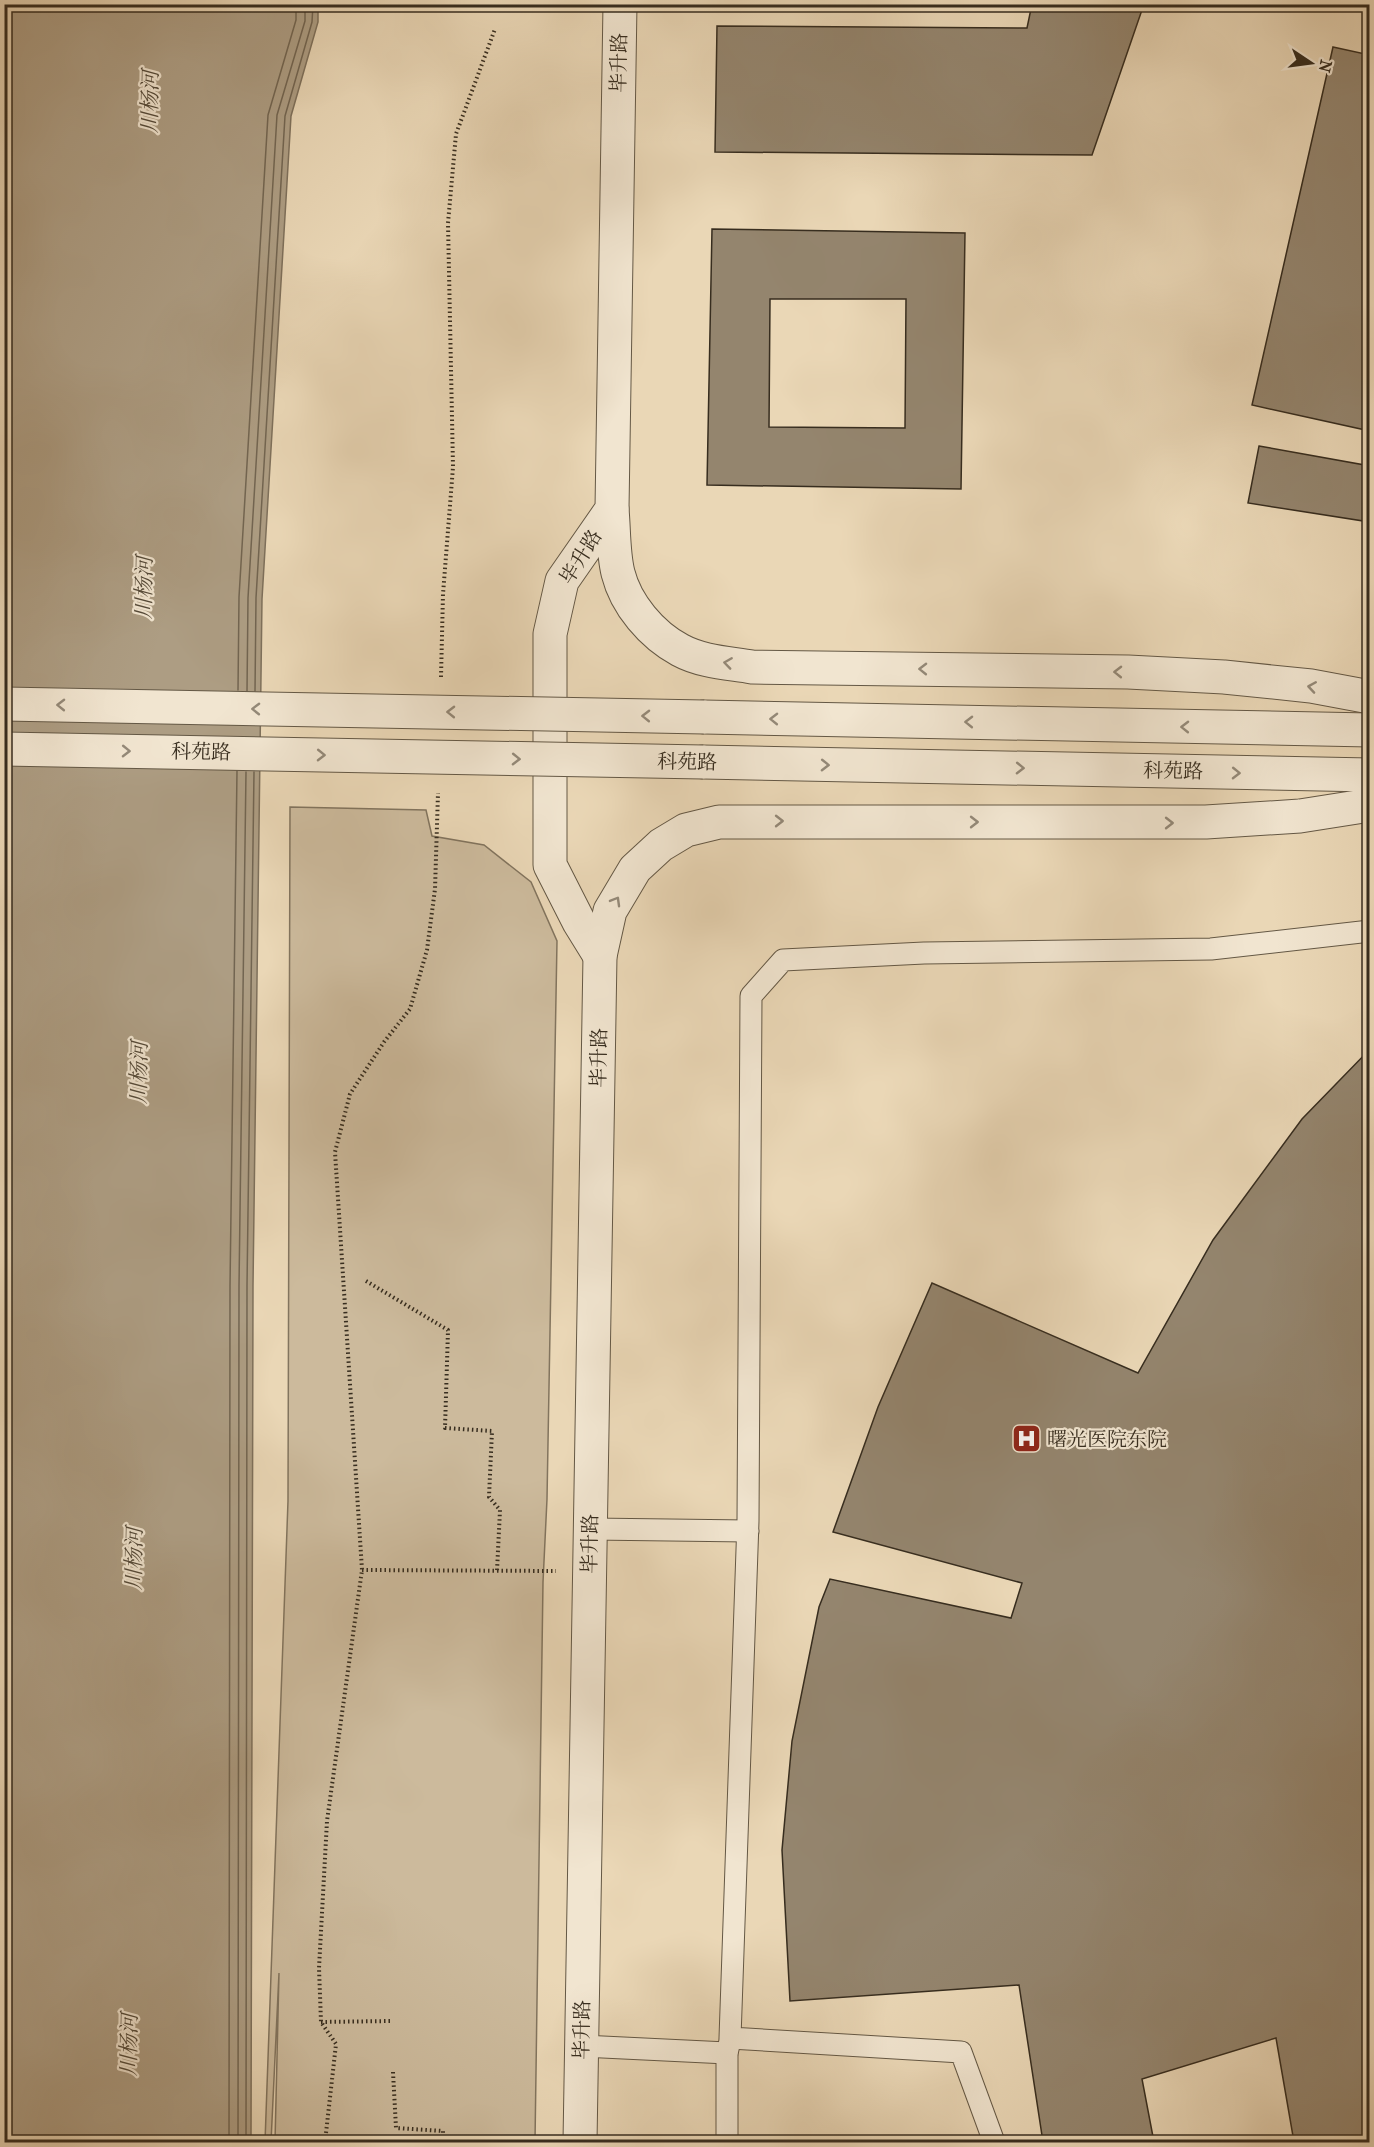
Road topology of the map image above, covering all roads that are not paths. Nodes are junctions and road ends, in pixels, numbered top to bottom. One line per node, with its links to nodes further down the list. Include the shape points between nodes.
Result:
1 (620, 4): 2 (street, 毕升路)
2 (612, 509): 3 (street, one-way to 2, via 1311,686 1140,672 752,667 713,661 681,650 631,606 618,573); 10 (street, 毕升路, via 562,581 550,634 550,865)
3 (1370, 697)
4 (4, 704): 5 (street, one-way to 4, bridge)
5 (1370, 730)
6 (4, 749): 7 (street, 科苑路, one-way to 7, bridge)
7 (1370, 775)
8 (1370, 805): 10 (street, one-way to 8, via 610,911 634,869 686,830 719,822 1206,822 1300,816)
9 (1370, 931): 12 (lane, via 1211,949 924,952 783,960 751,996)
10 (600, 956): 11 (street, 毕升路)
11 (591, 1529): 12 (lane); 13 (street, 毕升路)
12 (748, 1531): 14 (lane)
13 (582, 2046): 14 (lane); 15 (street, 毕升路)
14 (729, 2046): 16 (lane); 17 (lane, via 961,2052)
15 (580, 2142)
16 (728, 2142)
17 (994, 2142)

